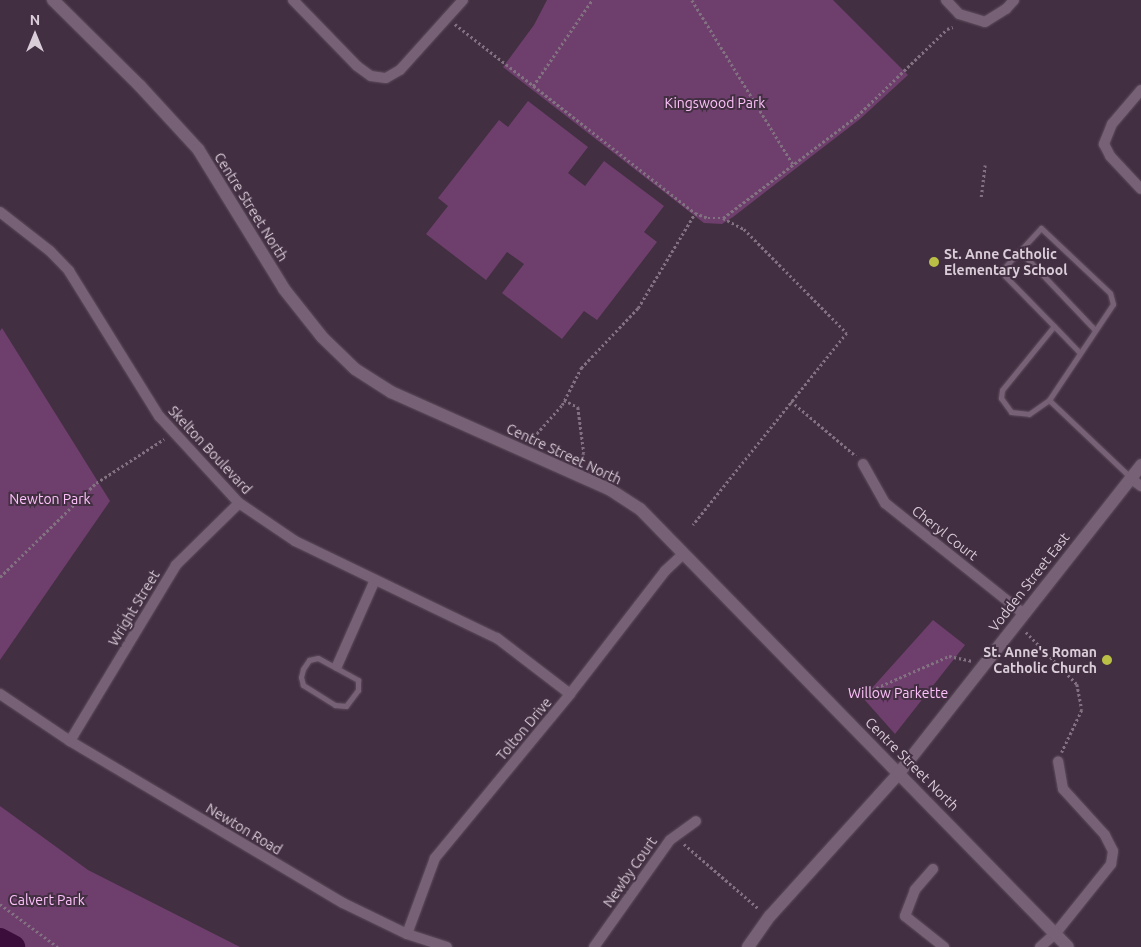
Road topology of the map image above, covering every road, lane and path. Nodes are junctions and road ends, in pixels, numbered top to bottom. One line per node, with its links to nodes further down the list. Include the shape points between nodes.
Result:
1 (53, 0): 27 (street, Centre Street North, via 198,149 284,289 322,337 355,369 391,392)
2 (293, 0): 8 (street, via 357,66 371,76 386,78 400,70)
3 (463, 0): 8 (street)
4 (592, 0): 10 (path)
5 (692, 0): 12 (path)
6 (946, 0): 7 (street, via 960,14 985,22)
7 (1014, 0)
8 (446, 17): 10 (path)
9 (953, 27): 12 (path, via 947,29 856,116)
10 (532, 86): 17 (path)
11 (1141, 90): 14 (street, via 1112,124 1104,144 1110,156)
12 (793, 164): 18 (path)
13 (985, 165): 15 (path)
14 (1141, 190)
15 (981, 197)
16 (0, 212): 26 (street, Skelton Boulevard, via 69,270 159,416)
17 (695, 213): 18 (path, via 708,218); 23 (path, via 638,308 581,368)
18 (723, 218): 25 (path, via 760,242 847,333)
19 (1020, 251): 20 (lane, via 1004,268 1005,276); 21 (lane); 21 (lane, via 1041,228 1110,293 1113,304)
20 (1054, 326): 22 (lane); 24 (lane, via 1002,390 1001,398 1011,412 1020,415 1029,414)
21 (1095, 330): 22 (lane)
22 (1080, 353): 24 (lane)
23 (564, 400): 27 (path); 30 (path, via 578,407 584,453)
24 (1049, 400): 31 (lane)
25 (791, 401): 28 (path, via 844,442); 34 (path)
26 (174, 433): 33 (street, Skelton Boulevard); 36 (path, via 96,483)
27 (522, 451): 30 (street, Centre Street North)
28 (863, 464): 38 (street, Cheryl Court, via 884,503)
29 (1141, 464): 31 (street, Vodden Street East)
30 (576, 475): 35 (street, Centre Street North, via 609,489 640,509)
31 (1130, 478): 32 (street); 38 (street, Vodden Street East)
32 (1141, 486)
33 (239, 504): 37 (street, Skelton Boulevard, via 295,542); 44 (street, Wright Street, via 176,565)
34 (693, 525)
35 (684, 554): 42 (street, Tolton Drive, via 666,571); 46 (street, Centre Street North)
36 (0, 577)
37 (375, 580): 39 (street); 42 (street, Skelton Boulevard, via 497,638)
38 (1019, 617): 40 (street, Vodden Street East); 45 (path, via 1078,684 1082,710)
39 (337, 666): 39 (lane, via 318,658 309,660 301,677 303,685 335,705 346,706 358,690 358,680)
40 (981, 667): 43 (path, via 969,660 949,656); 46 (street, Vodden Street East)
41 (0, 694): 44 (street, Newton Road)
42 (570, 694): 52 (street, Tolton Drive, via 435,858)
43 (858, 696)
44 (70, 741): 52 (street, Newton Road, via 343,904)
45 (1058, 761): 53 (street, via 1063,789 1106,835 1113,850 1111,864)
46 (899, 773): 51 (street, Vodden Street East); 53 (street, Centre Street North)
47 (696, 821): 48 (street, Newby Court)
48 (675, 837): 51 (path); 56 (street, Newby Court)
49 (933, 869): 58 (street, via 915,890 905,916)
50 (0, 904): 54 (path)
51 (770, 916): 57 (street, Vodden Street East)
52 (407, 934): 55 (street)
53 (1055, 934): 59 (street); 60 (street, Centre Street North)
54 (58, 947)
55 (447, 947)
56 (594, 947)
57 (748, 947)
58 (944, 947)
59 (1040, 947)
60 (1068, 947)

